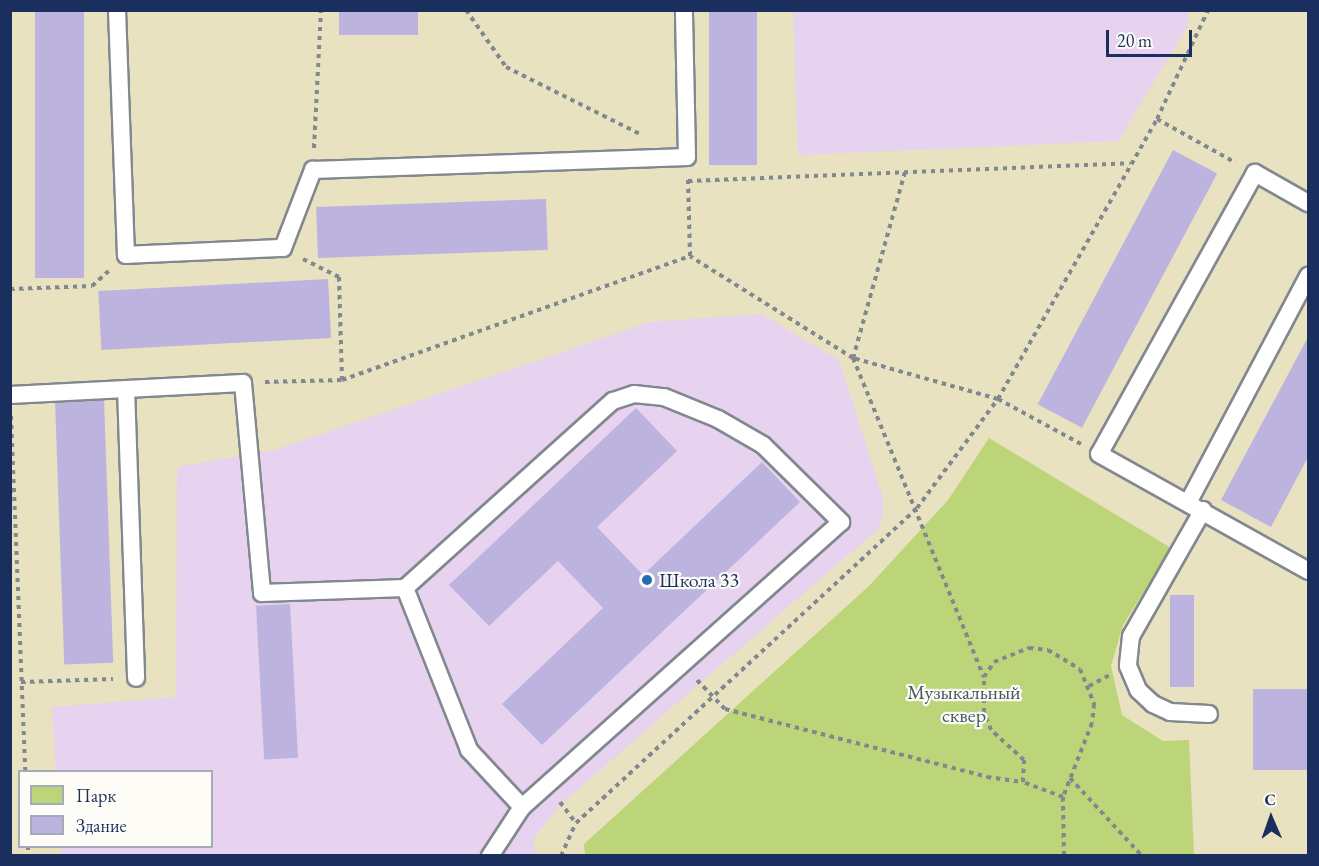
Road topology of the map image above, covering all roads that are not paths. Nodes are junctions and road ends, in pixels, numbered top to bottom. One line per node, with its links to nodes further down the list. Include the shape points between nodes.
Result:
1 (117, 10): 2 (lane, via 126,255 283,249 313,170 687,157)
2 (684, 10)
3 (1308, 203): 7 (lane, via 1255,173 1099,454)
4 (1308, 276): 7 (lane)
5 (126, 389): 6 (lane); 9 (lane, via 243,383 262,593); 10 (lane)
6 (10, 395)
7 (1196, 505): 8 (lane); 11 (lane, via 1131,636 1128,666 1138,690 1153,704 1170,712)
8 (1308, 570)
9 (405, 588): 12 (lane, via 469,750); 12 (lane, via 613,401 634,394 664,397 718,419 763,445 840,522)
10 (136, 678)
11 (1209, 714)
12 (522, 807): 13 (lane)
13 (490, 855)

